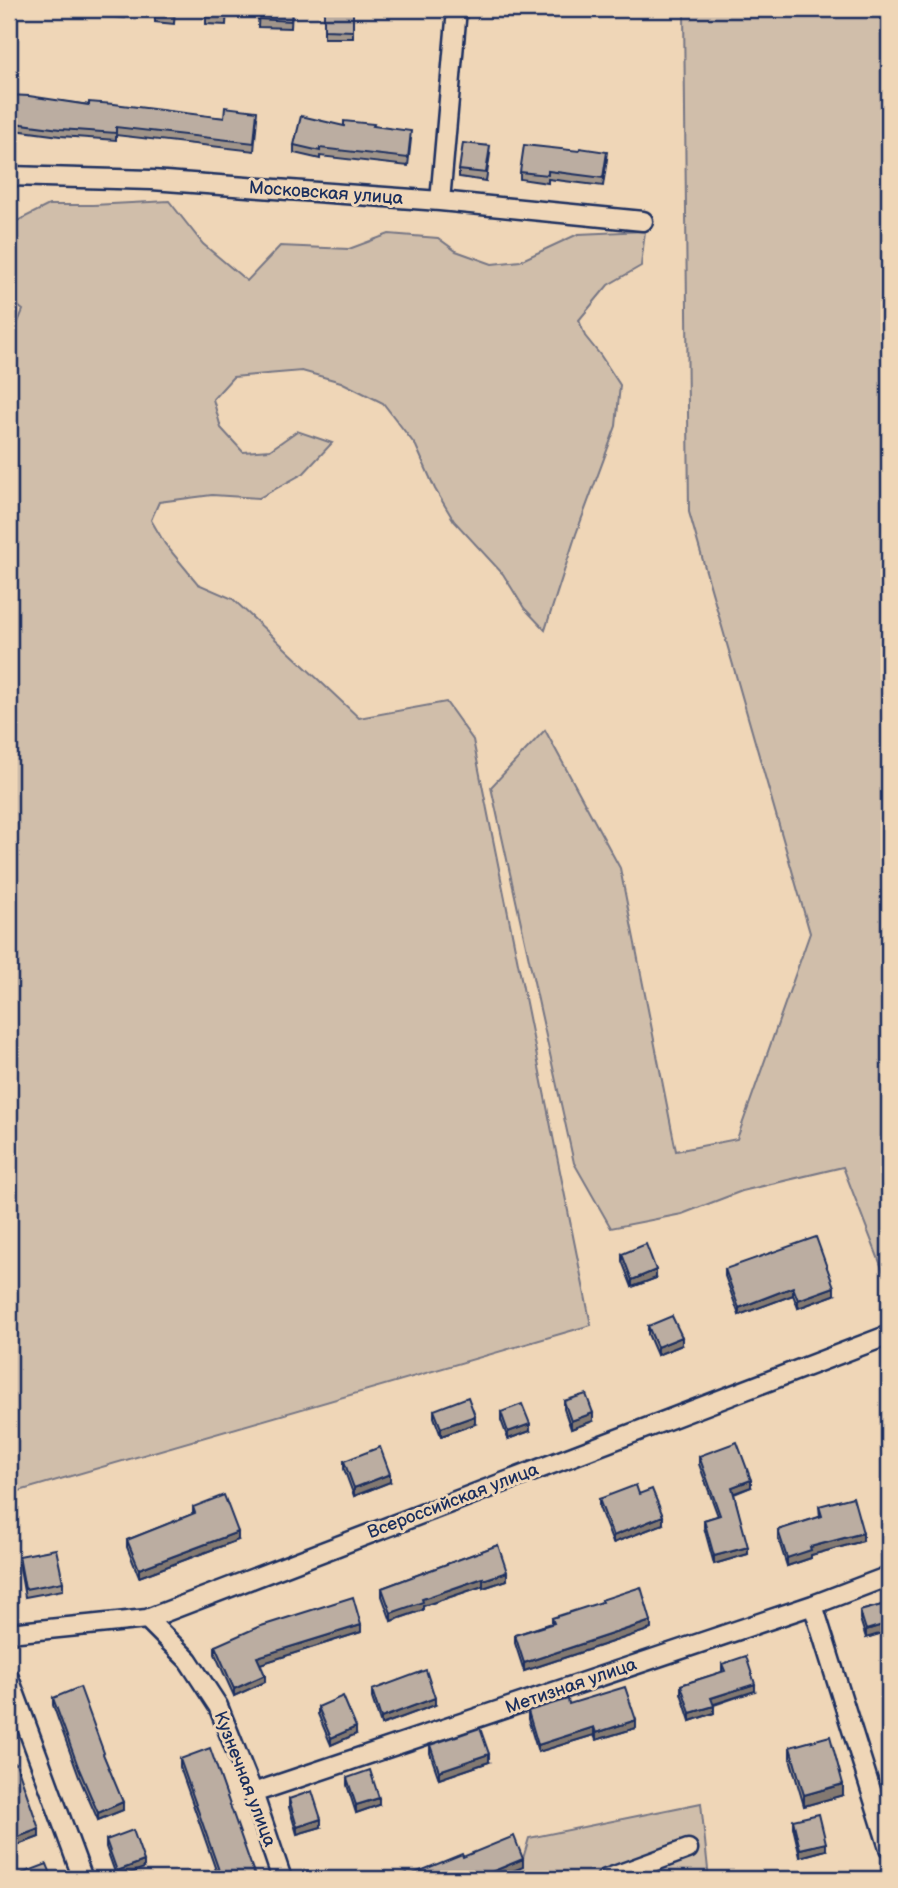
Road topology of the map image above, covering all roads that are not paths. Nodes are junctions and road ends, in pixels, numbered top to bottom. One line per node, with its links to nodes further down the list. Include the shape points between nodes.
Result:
1 (457, 9): 3 (street)
2 (9, 176): 3 (street, Московская улица, via 152,180)
3 (440, 201): 4 (street, Московская улица)
4 (643, 221)
5 (889, 1335): 8 (street, Всероссийская улица)
6 (889, 1576): 7 (street, Метизная улица)
7 (813, 1605): 11 (street, Метизная улица); 12 (street)
8 (147, 1619): 9 (street, Всероссийская улица); 11 (street, Кузнечная улица, via 188,1660 218,1706)
9 (9, 1633)
10 (9, 1678): 14 (street)
11 (253, 1793): 15 (street, Кузнечная улица)
12 (889, 1848)
13 (688, 1849): 16 (street)
14 (82, 1879)
15 (282, 1879)
16 (606, 1879)

